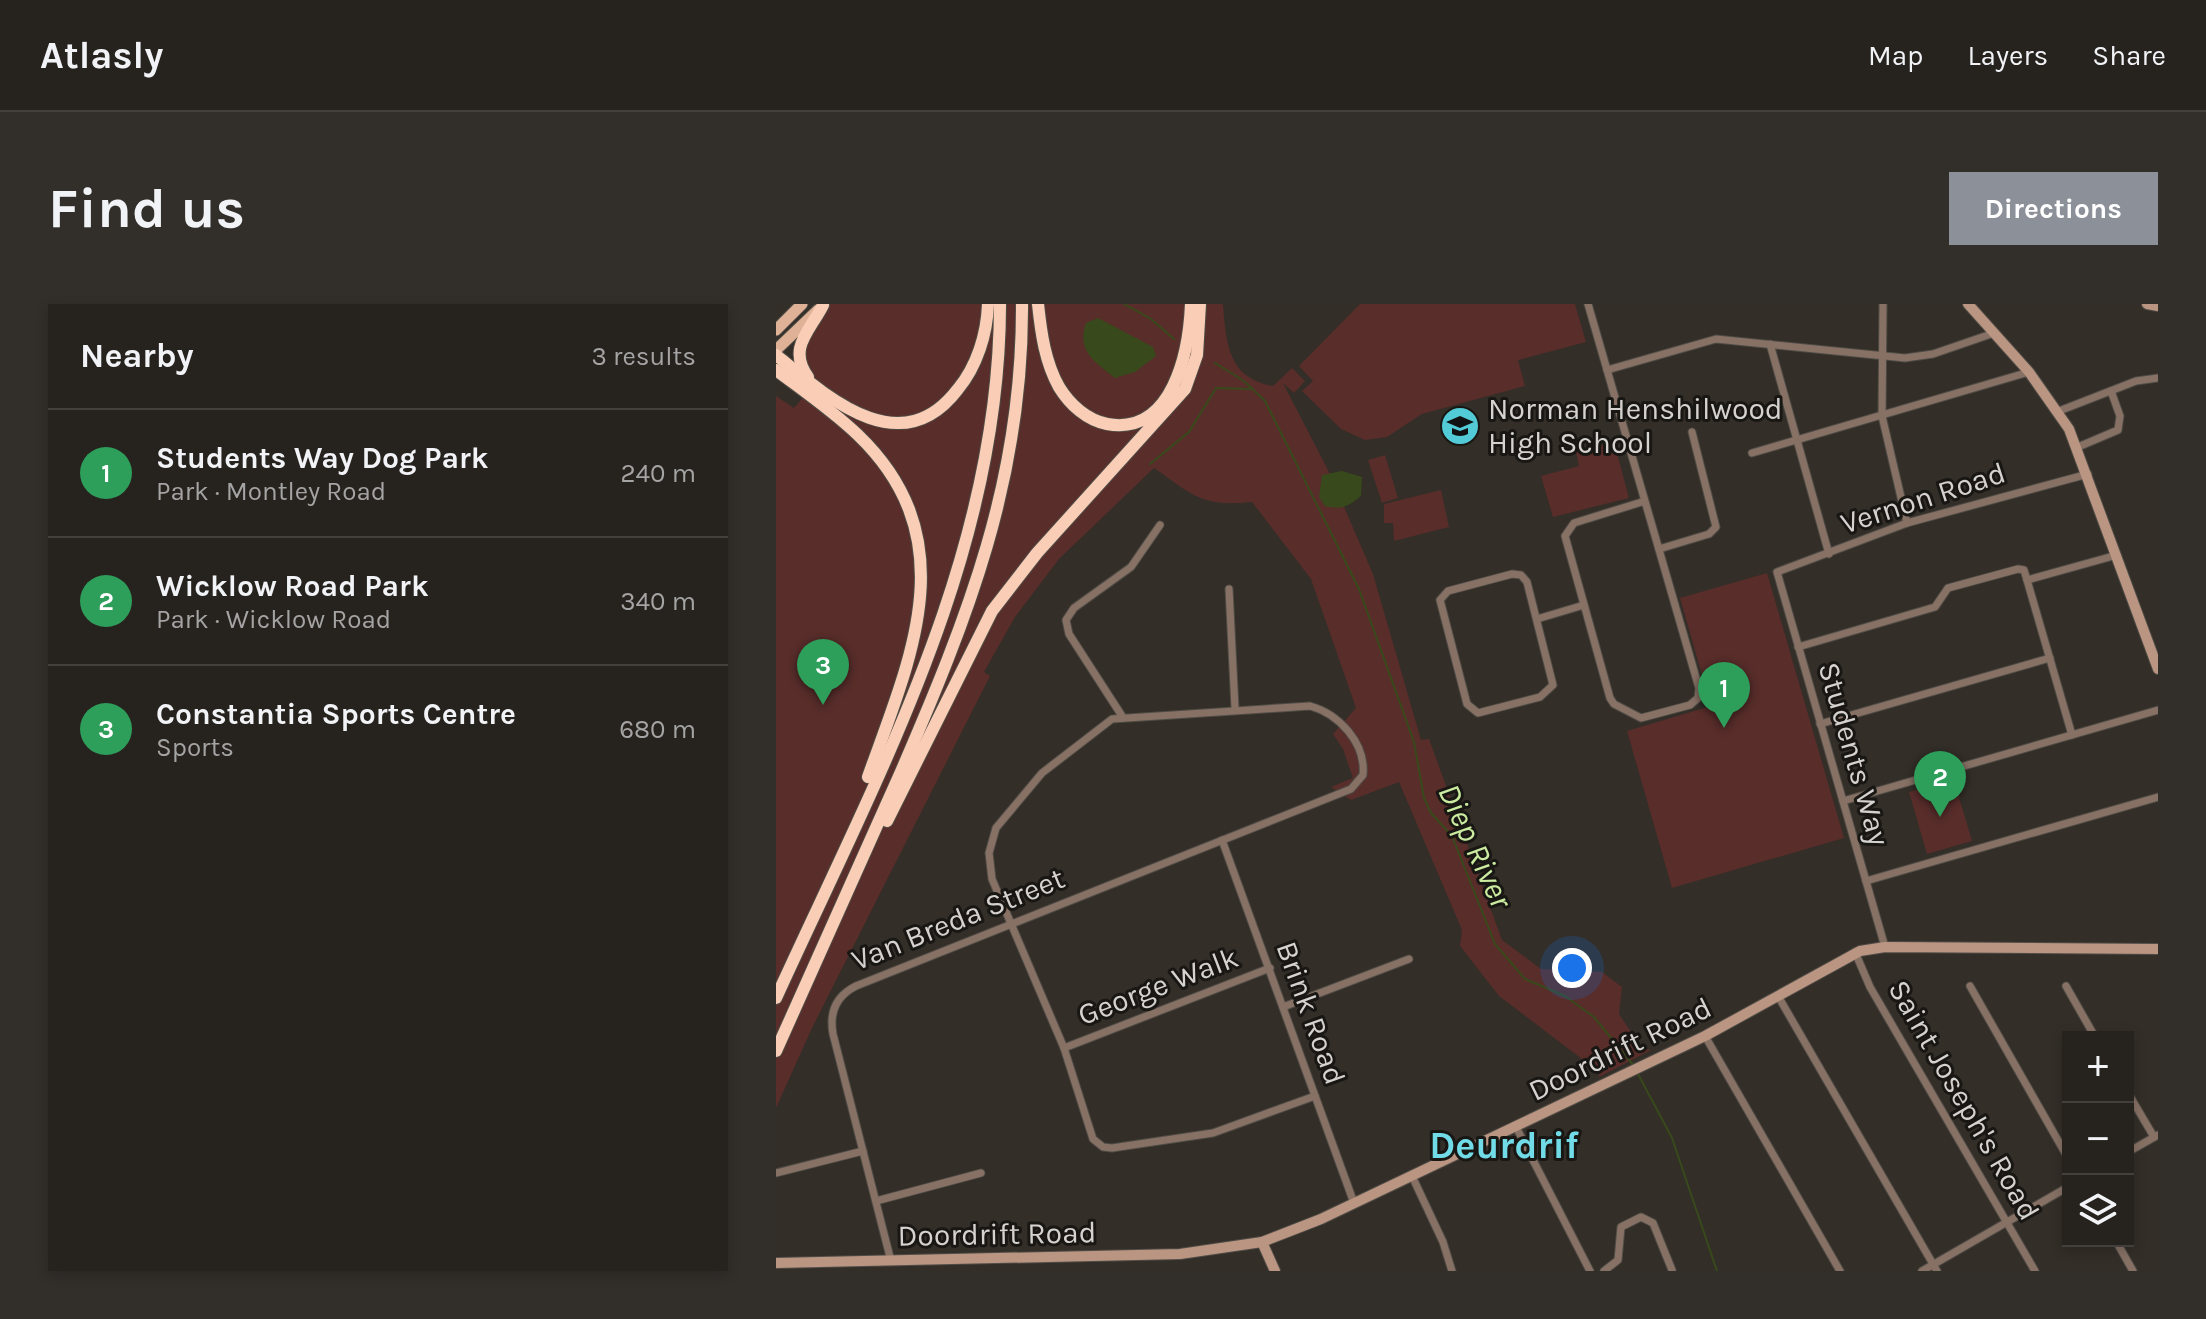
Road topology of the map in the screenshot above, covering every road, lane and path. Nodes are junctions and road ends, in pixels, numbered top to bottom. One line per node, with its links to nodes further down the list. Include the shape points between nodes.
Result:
1 (802, 304): 15 (main road)
2 (988, 304): 24 (highway, via 972,368 951,399 926,418 900,423 873,420)
3 (1000, 304): 56 (highway, via 993,413 965,554 923,673)
4 (1022, 304): 54 (highway, via 1011,435 984,562 943,680)
5 (1038, 304): 6 (highway, via 1044,346 1059,386 1082,413 1111,425 1141,420 1165,400 1182,367)
6 (1191, 304)
7 (1200, 304): 54 (highway, via 1197,355 1185,389 1037,553 992,611 894,808)
8 (1588, 304): 21 (street)
9 (1883, 304): 19 (street)
10 (1968, 304): 16 (street)
11 (1978, 304): 16 (street)
12 (2147, 304): 14 (street)
13 (823, 305): 18 (main road); 24 (highway, via 798,350)
14 (2158, 306)
15 (776, 330)
16 (1992, 330): 19 (street, via 1933,354); 22 (street)
17 (1770, 344): 19 (street); 21 (street, via 1709,339); 29 (street)
18 (776, 353): 24 (highway)
19 (1882, 355): 27 (street)
20 (776, 370): 56 (highway, via 833,413 877,457 905,504 921,560 920,611 911,656)
21 (1607, 370): 33 (street)
22 (2029, 372): 26 (street); 27 (street)
23 (2158, 378): 25 (street)
24 (814, 384)
25 (2111, 391): 26 (street); 30 (street, via 2120,416 2118,430)
26 (2059, 411): 30 (street)
27 (1882, 416): 29 (street); 34 (street)
28 (1692, 432): 36 (street, via 1716,527 1709,534)
29 (1797, 441): 31 (street); 37 (street)
30 (2078, 447): 32 (street)
31 (1752, 453)
32 (2088, 474): 34 (street, Vernon Road); 38 (street)
33 (1645, 501): 36 (street); 42 (street, via 1574,523 1565,536)
34 (1907, 523): 37 (street, Vernon Road)
35 (1160, 525): 49 (street, via 1133,564 1074,608 1066,620 1069,634)
36 (1659, 549): 42 (street, via 1699,688 1690,705 1646,718 1610,698)
37 (1829, 554): 39 (street, Vernon Road, via 1780,568)
38 (2117, 555): 40 (street); 46 (street)
39 (1777, 575): 44 (street, Students Way)
40 (2027, 580): 44 (street, via 2024,570 2018,569 1948,588 1935,607); 45 (street)
41 (1229, 589): 47 (street)
42 (1584, 605): 43 (street)
43 (1537, 619): 43 (street, via 1554,680 1551,691 1484,713 1470,710 1440,606 1443,595 1517,574 1527,582)
44 (1798, 647): 50 (street, Students Way)
45 (2050, 658): 50 (street); 51 (street)
46 (2158, 669)
47 (1235, 708): 49 (street); 55 (street, Van Breda Street, via 1302,704 1332,715 1353,737 1363,764 1362,779 1351,789)
48 (2158, 710): 51 (street)
49 (1122, 716): 58 (street, via 1099,726 1042,773 996,828 990,870)
50 (1820, 724): 53 (street, Students Way)
51 (2072, 735): 53 (street)
52 (2158, 797): 57 (street)
53 (1843, 801): 57 (street, Students Way)
54 (874, 833): 72 (highway)
55 (1222, 840): 58 (street, Van Breda Street); 63 (street, Brink Road)
56 (840, 854): 67 (highway)
57 (1866, 881): 59 (street, Students Way)
58 (1009, 925): 71 (street); 79 (street, Van Breda Street, via 856,986 837,1001 832,1028)
59 (1885, 947): 60 (street, Doordrift Road); 61 (street, Doordrift Road)
60 (2158, 949)
61 (1855, 952): 66 (street, Doordrift Road); 86 (street, Saint Joseph's Road, via 1870,987)
62 (1409, 959): 68 (street)
63 (1270, 968): 68 (street, Brink Road); 71 (street, George Walk)
64 (1970, 986): 77 (street)
65 (2066, 986): 69 (street)
66 (1778, 996): 70 (street, Doordrift Road); 92 (street)
67 (776, 998)
68 (1283, 1007): 73 (street, Brink Road)
69 (2092, 1031)
70 (1705, 1036): 75 (street, Doordrift Road); 99 (street)
71 (1064, 1048): 73 (street, via 1091,1135 1107,1148 1213,1133)
72 (776, 1051)
73 (1315, 1096): 85 (street, Brink Road)
74 (2134, 1102): 76 (street)
75 (1516, 1127): 82 (street, Doordrift Road); 97 (street)
76 (2156, 1136): 78 (street)
77 (2062, 1147)
78 (2134, 1149)
79 (863, 1151): 80 (street); 84 (street, Van Breda Street)
80 (776, 1173)
81 (981, 1173): 84 (street)
82 (1412, 1176): 85 (street, Doordrift Road); 96 (street)
83 (2062, 1190): 86 (street)
84 (876, 1201): 90 (street, Van Breda Street)
85 (1354, 1203): 87 (street, Doordrift Road)
86 (2007, 1222): 92 (street); 101 (street, Saint Joseph's Road)
87 (1262, 1242): 89 (street, Doordrift Road, via 1180,1254); 95 (street)
88 (2119, 1247): 102 (street)
89 (997, 1258): 90 (street, Doordrift Road); 94 (street)
90 (891, 1261): 91 (street, Doordrift Road)
91 (776, 1263)
92 (1935, 1268): 100 (street)
93 (1672, 1270): 98 (street, via 1653,1223 1641,1217 1621,1227 1618,1260)
94 (996, 1271)
95 (1275, 1271)
96 (1452, 1271)
97 (1590, 1271)
98 (1604, 1271)
99 (1840, 1271)
100 (1922, 1271)
101 (2035, 1271)
102 (2133, 1271)

